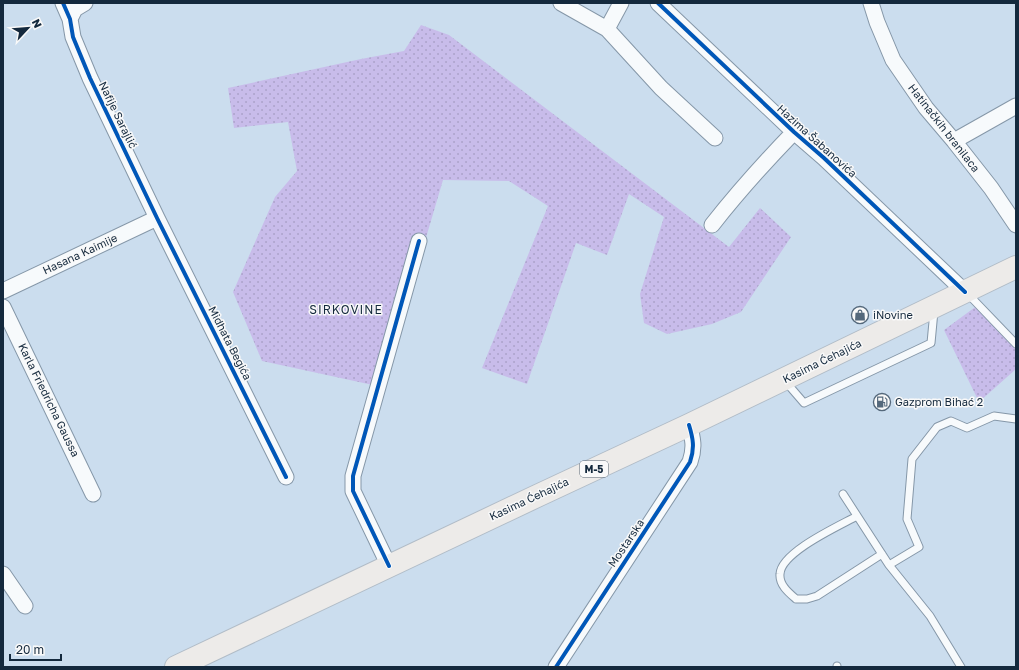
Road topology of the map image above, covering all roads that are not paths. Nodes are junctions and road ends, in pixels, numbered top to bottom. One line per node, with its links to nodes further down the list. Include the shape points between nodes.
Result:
1 (64, 3): 7 (street, Nafije Sarajlić)
2 (85, 3): 7 (street, via 75,9)
3 (561, 3): 8 (street)
4 (621, 3): 8 (street)
5 (658, 3): 10 (street, Hazima Šabanovića)
6 (871, 3): 12 (street, Hatinačkih branilaca, via 893,60 926,108)
7 (70, 19): 13 (street, Nafije Sarajlić, via 73,38 90,78)
8 (607, 29): 11 (street, via 660,88)
9 (1016, 106): 12 (street)
10 (794, 132): 14 (street, via 738,192); 19 (street, Hazima Šabanovića)
11 (715, 138)
12 (954, 141): 15 (street, Hatinačkih branilaca)
13 (157, 218): 18 (street, Hasana Kaimije); 26 (street, Midhata Begića)
14 (712, 225)
15 (1016, 225)
16 (419, 242): 32 (street, via 353,476 353,491)
17 (1014, 268): 19 (main road, Kasima Ćehajića / M-5)
18 (3, 291)
19 (965, 292): 21 (main road, Kasima Ćehajića / M-5); 22 (lane)
20 (3, 307): 27 (street, Karla Friedricha Gaussa)
21 (934, 307): 23 (main road, Kasima Ćehajića / M-5); 23 (lane, via 931,343 804,403)
22 (1016, 344)
23 (783, 380): 25 (main road, Kasima Ćehajića / M-5)
24 (1016, 419): 31 (lane, via 994,416 967,428 951,421 937,427 912,459 907,519 919,546)
25 (689, 425): 32 (main road, Kasima Ćehajića / M-5); 36 (street, Mostarska, via 694,440 690,462)
26 (286, 477)
27 (93, 494)
28 (843, 494): 29 (lane)
29 (857, 516): 30 (lane); 30 (lane, via 796,551 782,564 780,575 785,589 796,599 817,596)
30 (882, 554): 31 (lane)
31 (889, 565): 37 (lane, via 930,616)
32 (389, 566): 35 (main road, Kasima Ćehajića / M-5)
33 (3, 574): 34 (street)
34 (25, 606)
35 (176, 667)
36 (556, 667)
37 (961, 667)

